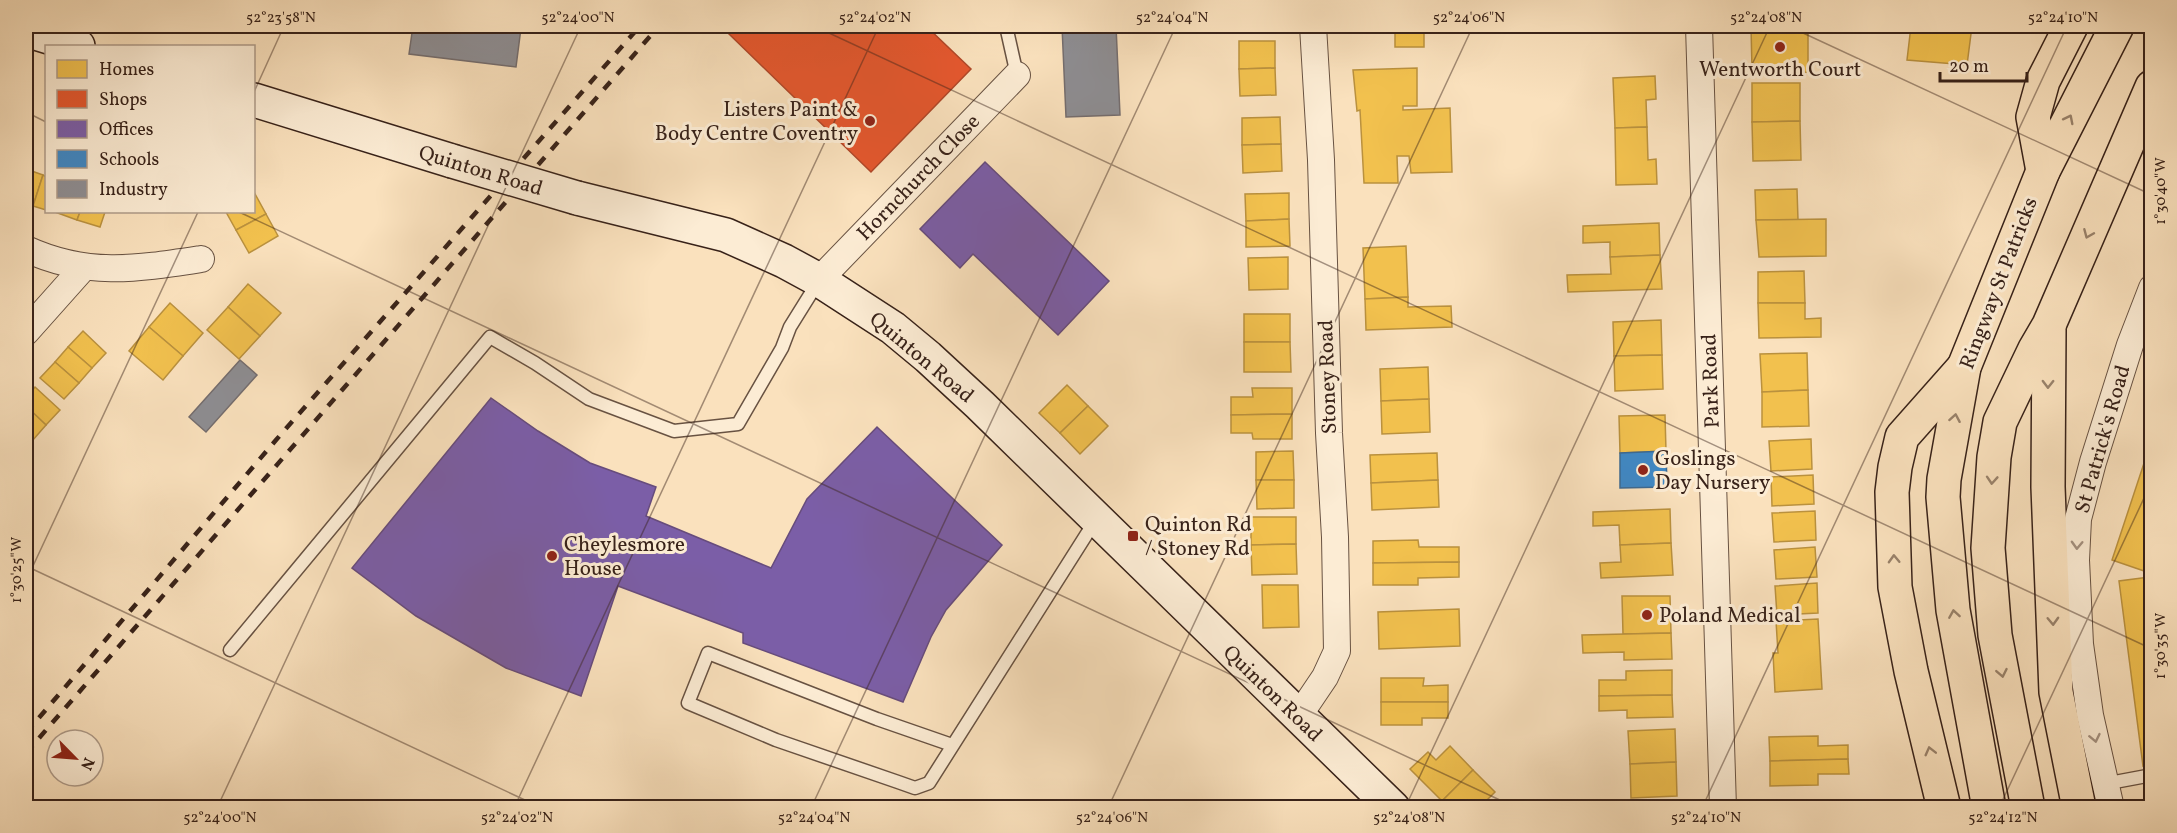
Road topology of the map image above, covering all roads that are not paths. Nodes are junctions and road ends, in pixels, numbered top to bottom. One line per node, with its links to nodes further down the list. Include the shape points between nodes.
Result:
1 (1006, 26): 8 (lane)
2 (1313, 26): 24 (street, Stoney Road, via 1337,651)
3 (1698, 26): 29 (street, Park Road)
4 (2071, 26): 12 (highway, via 2043,81 2033,117)
5 (2117, 26): 12 (highway, Ringway St Patricks, one-way to 5)
6 (26, 30): 7 (street)
7 (75, 45)
8 (1017, 75): 17 (street, Hornchurch Close)
9 (2151, 87): 13 (highway)
10 (255, 100): 17 (street, Quinton Road, bridge, via 577,198 726,235)
11 (2151, 151): 13 (highway)
12 (2043, 171): 21 (highway, Ringway St Patricks)
13 (2111, 181): 19 (highway, one-way to 19)
14 (26, 249): 16 (street)
15 (201, 259): 16 (street, via 136,267)
16 (83, 268): 20 (street)
17 (819, 280): 22 (street, Quinton Road, via 893,328 928,357); 23 (lane, via 738,424 674,431 589,399 490,337)
18 (2151, 288): 27 (street, St Patrick's Road, one-way to 27, via 2096,451 2078,519 2080,644 2090,715)
19 (2049, 325): 32 (highway, one-way to 32, via 2000,422 1988,548 1995,636); 33 (highway, one-way to 33, via 2048,487 2056,692)
20 (26, 332)
21 (1964, 367): 30 (highway, one-way to 21, via 1895,587 1892,492 1902,436); 31 (highway, Ringway St Patricks, one-way to 21, via 1953,610 1943,497)
22 (1096, 520): 24 (street, Quinton Road); 25 (lane)
23 (230, 650)
24 (1298, 717): 28 (street, Quinton Road)
25 (952, 744): 25 (lane, via 708,653 688,703 776,740 915,788 929,783)
26 (2151, 775): 27 (lane)
27 (2108, 796)
28 (1393, 807)
29 (1723, 807)
30 (1944, 807)
31 (1989, 807)
32 (2028, 807)
33 (2079, 807)

